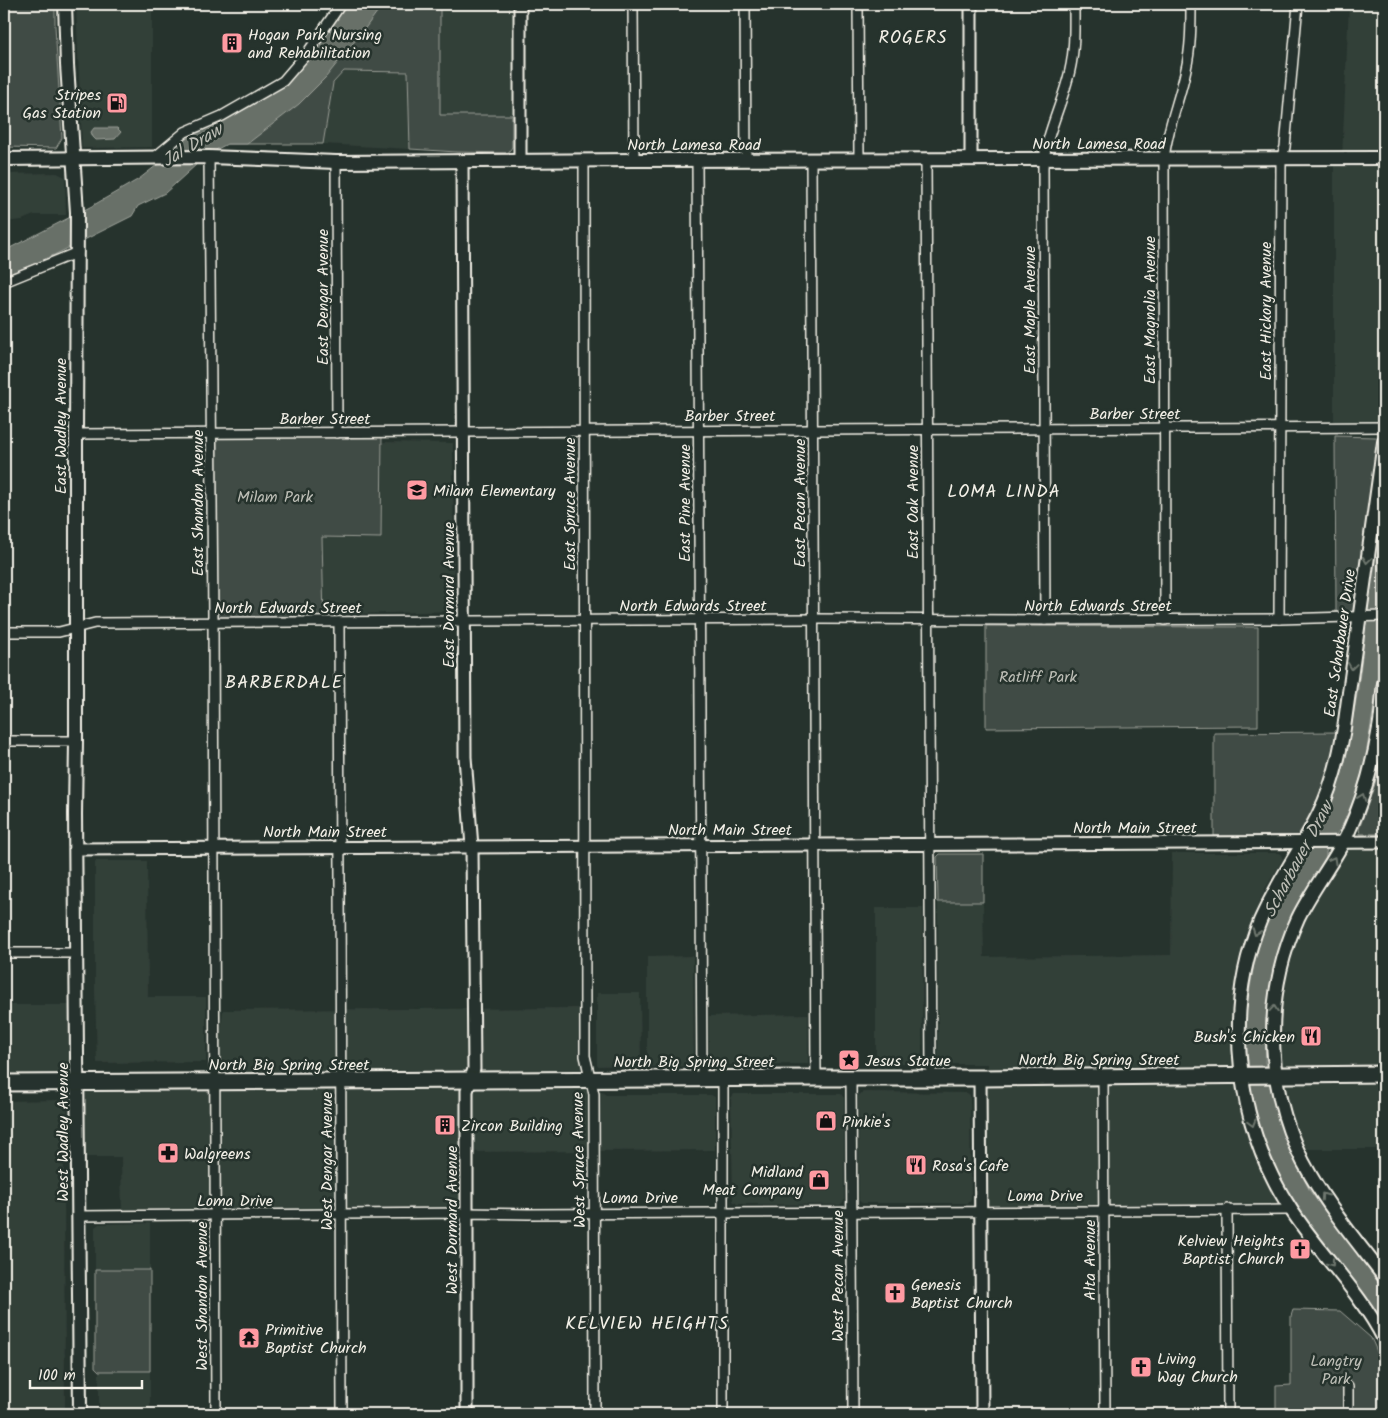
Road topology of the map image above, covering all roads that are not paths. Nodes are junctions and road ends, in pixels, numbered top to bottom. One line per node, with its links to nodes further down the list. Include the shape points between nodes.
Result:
1 (65, 4): 15 (main road, East Wadley Avenue)
2 (341, 4): 11 (street, via 308,52 283,81 222,116 185,132)
3 (520, 4): 28 (street)
4 (633, 4): 23 (street)
5 (745, 4): 25 (street)
6 (858, 4): 16 (street)
7 (971, 4): 18 (street)
8 (1074, 4): 19 (street, East Maple Avenue, via 1073,59)
9 (1191, 4): 20 (street, East Magnolia Avenue, via 1189,53)
10 (1298, 4): 21 (street, East Hickory Avenue, via 1285,146)
11 (155, 157): 12 (main road, North Lamesa Road); 15 (main road, North Lamesa Road)
12 (209, 157): 29 (main road, North Lamesa Road); 42 (street, East Shandon Avenue)
13 (1384, 158): 21 (main road, North Lamesa Road); 30 (main road)
14 (4, 159): 15 (main road, North Lamesa Road)
15 (73, 159): 31 (main road, East Wadley Avenue)
16 (859, 159): 17 (main road, North Lamesa Road); 26 (main road, North Lamesa Road)
17 (926, 159): 18 (main road, North Lamesa Road); 36 (street, East Oak Avenue)
18 (971, 159): 19 (main road, North Lamesa Road)
19 (1044, 159): 20 (main road, North Lamesa Road); 37 (street, East Maple Avenue)
20 (1164, 159): 21 (main road, North Lamesa Road); 34 (street, East Magnolia Avenue)
21 (1281, 159): 33 (street, East Hickory Avenue)
22 (584, 160): 23 (main road, North Lamesa Road); 28 (main road, North Lamesa Road); 39 (street, East Spruce Avenue)
23 (634, 160): 24 (main road, North Lamesa Road)
24 (697, 160): 25 (main road, North Lamesa Road); 40 (street, East Pine Avenue)
25 (746, 160): 26 (main road, North Lamesa Road)
26 (811, 160): 38 (street, East Pecan Avenue)
27 (462, 161): 28 (main road, North Lamesa Road); 29 (main road, North Lamesa Road); 41 (street, East Dormard Avenue)
28 (520, 161)
29 (336, 162): 43 (street, East Dengar Avenue)
30 (1384, 168)
31 (78, 252): 32 (street); 44 (main road, East Wadley Avenue)
32 (4, 282)
33 (1280, 427): 34 (street, Barber Street); 35 (street, Barber Street); 51 (street, East Hickory Avenue)
34 (1164, 428): 37 (street, Barber Street); 54 (street, East Magnolia Avenue)
35 (1384, 428)
36 (928, 429): 37 (street, Barber Street); 38 (street, Barber Street); 50 (street, East Oak Avenue)
37 (1045, 429): 53 (street, East Maple Avenue)
38 (813, 430): 40 (street, Barber Street); 49 (street, East Pecan Avenue)
39 (584, 431): 40 (street, Barber Street); 41 (street, Barber Street); 52 (street, East Spruce Avenue)
40 (698, 431): 48 (street, East Pine Avenue)
41 (463, 432): 43 (street, Barber Street); 55 (street, East Dormard Avenue)
42 (212, 433): 43 (street, Barber Street); 44 (street, Barber Street); 56 (street, East Shandon Avenue)
43 (337, 433)
44 (76, 434): 58 (main road, East Wadley Avenue)
45 (1384, 442): 47 (main road, East Scharbauer Drive, one-way to 47)
46 (1384, 616): 47 (street, North Edwards Street)
47 (1359, 617): 51 (street, North Edwards Street); 63 (main road, East Scharbauer Drive, one-way to 63, via 1335,772)
48 (700, 619): 49 (street, North Edwards Street); 52 (street, North Edwards Street); 67 (street, East Pine Avenue)
49 (814, 619): 50 (street, North Edwards Street); 68 (street, East Pecan Avenue)
50 (929, 619): 53 (street, North Edwards Street); 66 (street, East Oak Avenue)
51 (1279, 619): 54 (street, North Edwards Street)
52 (585, 620): 55 (street, North Edwards Street); 70 (street, East Spruce Avenue)
53 (1045, 620): 54 (street, North Edwards Street)
54 (1165, 620)
55 (464, 621): 57 (street, North Edwards Street); 69 (street, East Dormard Avenue, via 465,758)
56 (213, 622): 57 (street, North Edwards Street); 58 (street, North Edwards Street, via 95,623); 71 (street, East Shandon Avenue)
57 (339, 622): 72 (street)
58 (76, 627): 59 (street, North Edwards Street, via 60,632); 62 (main road, East Wadley Avenue)
59 (4, 632)
60 (1384, 683): 64 (main road, one-way to 60, via 1369,776)
61 (4, 741): 62 (street)
62 (76, 741): 73 (main road, East Wadley Avenue)
63 (1303, 842): 64 (street, North Main Street); 66 (street, North Main Street); 77 (main road, East Scharbauer Drive, one-way to 77, via 1265,910 1248,959 1240,1011)
64 (1343, 842): 65 (street, North Main Street); 78 (main road, one-way to 64, via 1273,1014 1283,959 1298,918)
65 (1384, 842)
66 (930, 844): 68 (street, North Main Street); 80 (street, East Oak Avenue)
67 (700, 846): 68 (street, North Main Street); 70 (street, North Main Street); 86 (street, East Pine Avenue)
68 (816, 846): 83 (street)
69 (472, 847): 70 (street, North Main Street); 72 (street, North Main Street); 87 (street, West Dormard Avenue, via 474,1070)
70 (586, 847): 85 (street, West Spruce Avenue, via 585,1056)
71 (213, 848): 72 (street, North Main Street); 73 (street, North Main Street); 88 (street, West Shandon Avenue)
72 (339, 848): 89 (street, West Dengar Avenue)
73 (76, 849): 74 (main road, West Wadley Avenue)
74 (77, 953): 75 (street); 91 (main road, West Wadley Avenue)
75 (4, 954)
76 (1384, 1074): 78 (highway, North Big Spring Street)
77 (1242, 1075): 78 (highway, North Big Spring Street); 79 (highway, North Big Spring Street); 95 (main road, East Scharbauer Drive, one-way to 95, via 1257,1140 1270,1173)
78 (1275, 1075): 103 (main road, one-way to 78, via 1309,1173 1289,1128)
79 (1103, 1076): 81 (highway, North Big Spring Street); 94 (street, Alta Avenue)
80 (931, 1077): 81 (highway, North Big Spring Street); 84 (highway, North Big Spring Street)
81 (980, 1077): 93 (street)
82 (723, 1078): 83 (highway, North Big Spring Street); 86 (highway, North Big Spring Street); 98 (street)
83 (816, 1078): 84 (highway, North Big Spring Street)
84 (851, 1078): 96 (street, West Pecan Avenue)
85 (591, 1079): 86 (highway, North Big Spring Street); 87 (highway, North Big Spring Street); 97 (street, West Spruce Avenue, via 594,1094)
86 (702, 1079)
87 (470, 1080): 89 (highway, North Big Spring Street); 99 (street, West Dormard Avenue, via 467,1091)
88 (215, 1081): 89 (highway, North Big Spring Street); 91 (highway, North Big Spring Street); 100 (street, West Shandon Avenue)
89 (341, 1081): 101 (street, West Dengar Avenue)
90 (4, 1083): 91 (highway, North Big Spring Street)
91 (77, 1083): 102 (main road, West Wadley Avenue)
92 (1227, 1209): 94 (street, Loma Drive); 95 (street, Loma Drive); 115 (street)
93 (981, 1210): 94 (street, Loma Drive); 96 (street, Loma Drive); 113 (street)
94 (1104, 1210): 114 (street, Alta Avenue)
95 (1291, 1210): 104 (main road, East Scharbauer Drive, one-way to 104, via 1368,1310)
96 (852, 1211): 98 (street, Loma Drive); 112 (street, West Pecan Avenue)
97 (595, 1212): 98 (street, Loma Drive); 99 (street, Loma Drive); 110 (street, West Spruce Avenue)
98 (723, 1212): 111 (street)
99 (467, 1213): 101 (street, Loma Drive); 109 (street, West Dormard Avenue)
100 (215, 1214): 101 (street, Loma Drive); 102 (street, Loma Drive); 107 (street, West Shandon Avenue)
101 (341, 1214): 108 (street, West Dengar Avenue)
102 (78, 1216): 106 (main road, West Wadley Avenue)
103 (1384, 1277)
104 (1384, 1339)
105 (1348, 1386): 116 (street)
106 (80, 1414)
107 (216, 1414)
108 (342, 1414)
109 (468, 1414)
110 (595, 1414)
111 (723, 1414)
112 (853, 1414)
113 (982, 1414)
114 (1105, 1414)
115 (1228, 1414)
116 (1348, 1414)

